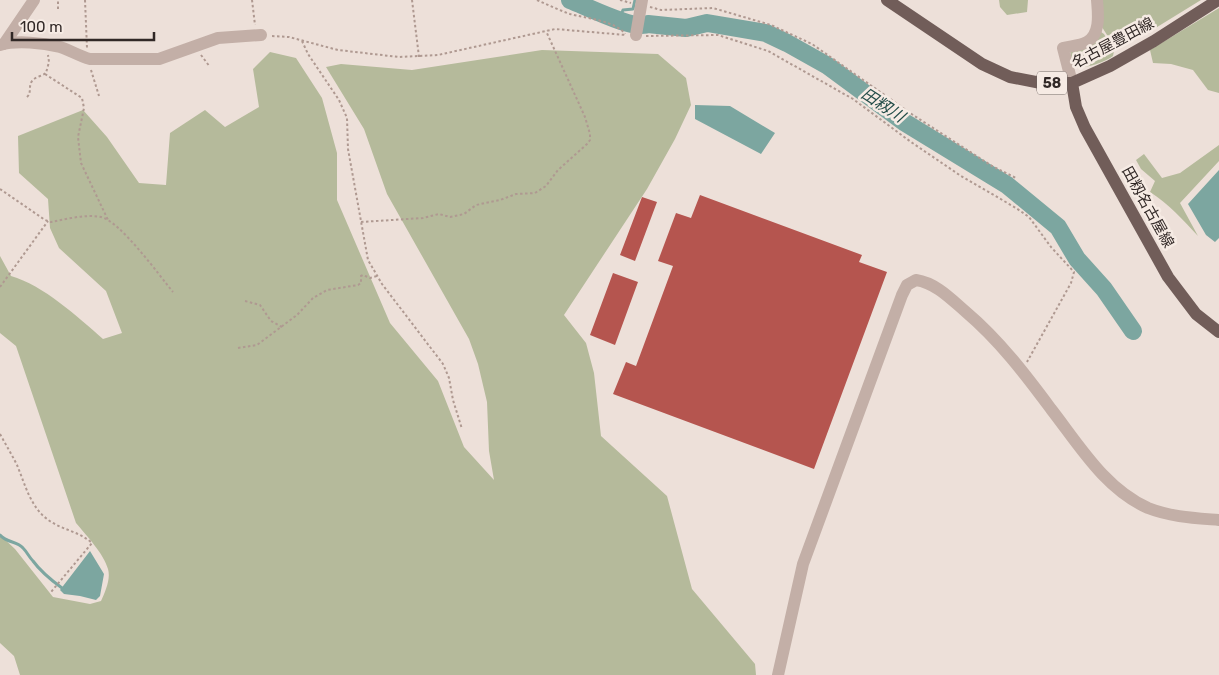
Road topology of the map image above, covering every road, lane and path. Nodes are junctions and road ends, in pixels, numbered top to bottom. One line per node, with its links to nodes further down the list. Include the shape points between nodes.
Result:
1 (34, 0): 17 (street)
2 (58, 0): 12 (path)
3 (86, 0): 21 (path)
4 (252, 0): 15 (path, via 255,26)
5 (412, 0): 20 (path)
6 (537, 0): 14 (path)
7 (620, 0): 11 (path)
8 (887, 0): 24 (main road, 名古屋豊田線 / 58, via 982,64 1010,77)
9 (1097, 0): 24 (street, via 1097,27 1093,36 1087,42 1063,48)
10 (1218, 0): 24 (main road, 名古屋豊田線 / 58, via 1154,41)
11 (638, 4): 14 (street); 27 (path, via 662,10 713,8 771,25 812,44 913,115)
12 (58, 9)
13 (546, 31): 14 (path); 20 (path); 31 (path, via 586,117 590,134 587,144 535,193 516,194 476,205 464,214)
14 (633, 33): 39 (path, via 718,35 768,51 853,99 910,142 1030,217 1074,272 1030,360)
15 (261, 35): 16 (path); 19 (street, via 218,38)
16 (302, 41): 20 (path, via 338,50 399,58); 31 (path, via 347,118 348,150)
17 (2, 45): 18 (street, via 30,42)
18 (47, 45): 21 (street); 23 (path, via 49,62)
19 (195, 46): 21 (street, via 159,59); 22 (path)
20 (419, 57)
21 (89, 58): 25 (path)
22 (210, 67)
23 (45, 74): 26 (path, via 33,79); 29 (path, via 82,98 84,108 78,137 81,163)
24 (1072, 84): 37 (main road, 田籾名古屋線, via 1076,108 1085,128 1168,277 1196,314)
25 (99, 96)
26 (27, 97)
27 (1016, 178)
28 (0, 189): 30 (path)
29 (108, 220): 30 (path, via 90,217); 34 (path, via 120,228)
30 (48, 221): 33 (path)
31 (361, 222): 32 (path, via 368,260)
32 (377, 276): 36 (path, via 363,275 358,285 327,290 313,298); 40 (path, via 443,364)
33 (0, 287)
34 (173, 292)
35 (245, 301): 36 (path, via 260,304 271,321)
36 (282, 327): 38 (path, via 256,345)
37 (1219, 332)
38 (238, 348)
39 (1021, 369): 42 (street, via 1098,470 1130,498 1176,516); 44 (street, via 989,332 946,295 925,281 916,280 908,285 875,364 802,564)
40 (462, 429)
41 (0, 434): 43 (path, via 40,513 92,543)
42 (1219, 520)
43 (51, 592)
44 (778, 675)

